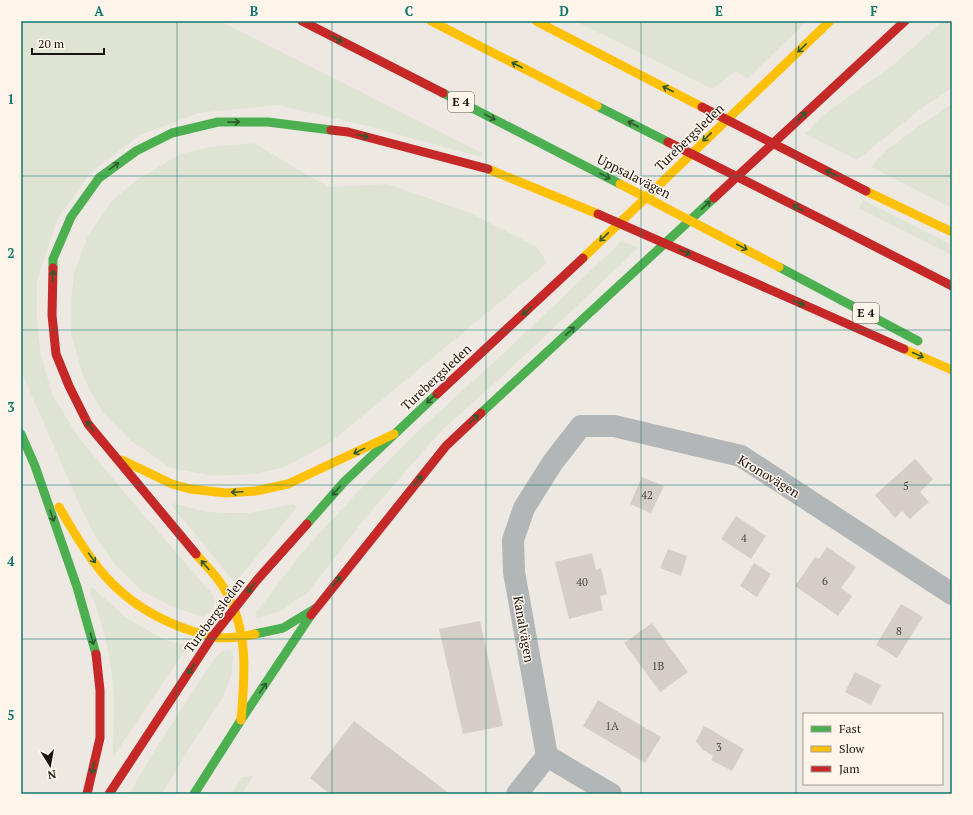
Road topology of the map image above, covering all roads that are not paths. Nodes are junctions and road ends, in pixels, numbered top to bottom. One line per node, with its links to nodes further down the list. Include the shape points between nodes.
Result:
1 (302, 21): 8 (main road, Uppsalavägen / E 4, one-way to 8, bridge)
2 (431, 21): 7 (main road, one-way to 2, bridge)
3 (536, 21): 6 (main road, one-way to 3, bridge, via 702,108)
4 (830, 21): 11 (main road, Turebergsleden, one-way to 11, via 565,275)
5 (905, 21): 16 (main road, one-way to 5, via 446,446)
6 (952, 232)
7 (952, 286)
8 (924, 344)
9 (952, 370): 12 (main road, one-way to 9, bridge, via 88,424 56,354 52,315 53,259 72,217 98,178 136,151 172,133 218,122 268,122 348,132 490,170 598,214)
10 (21, 434): 14 (main road)
11 (394, 434): 12 (main road, one-way to 12, via 288,484 256,491 226,493 190,489 172,484); 17 (main road, Turebergsleden, one-way to 17, via 344,482 257,580)
12 (114, 456): 17 (main road, one-way to 12, via 225,589)
13 (553, 462): 15 (street, Kronovägen, via 581,426 614,426 741,456); 21 (street, Kanalvägen, via 524,508 513,540 514,572)
14 (34, 466): 18 (main road, one-way to 18, via 77,538 105,576 130,600 158,617); 22 (main road, one-way to 22, via 77,587 95,649 100,690 100,738)
15 (952, 594)
16 (316, 608): 19 (main road, via 283,628); 20 (main road, one-way to 16)
17 (235, 609): 18 (main road, Turebergsleden); 19 (main road)
18 (212, 637): 19 (main road); 23 (main road, Turebergsleden, one-way to 23)
19 (243, 637): 20 (main road, via 245,677)
20 (241, 720): 24 (main road)
21 (547, 756): 25 (street); 26 (street)
22 (87, 794)
23 (109, 794)
24 (194, 794)
25 (517, 794)
26 (612, 794)

